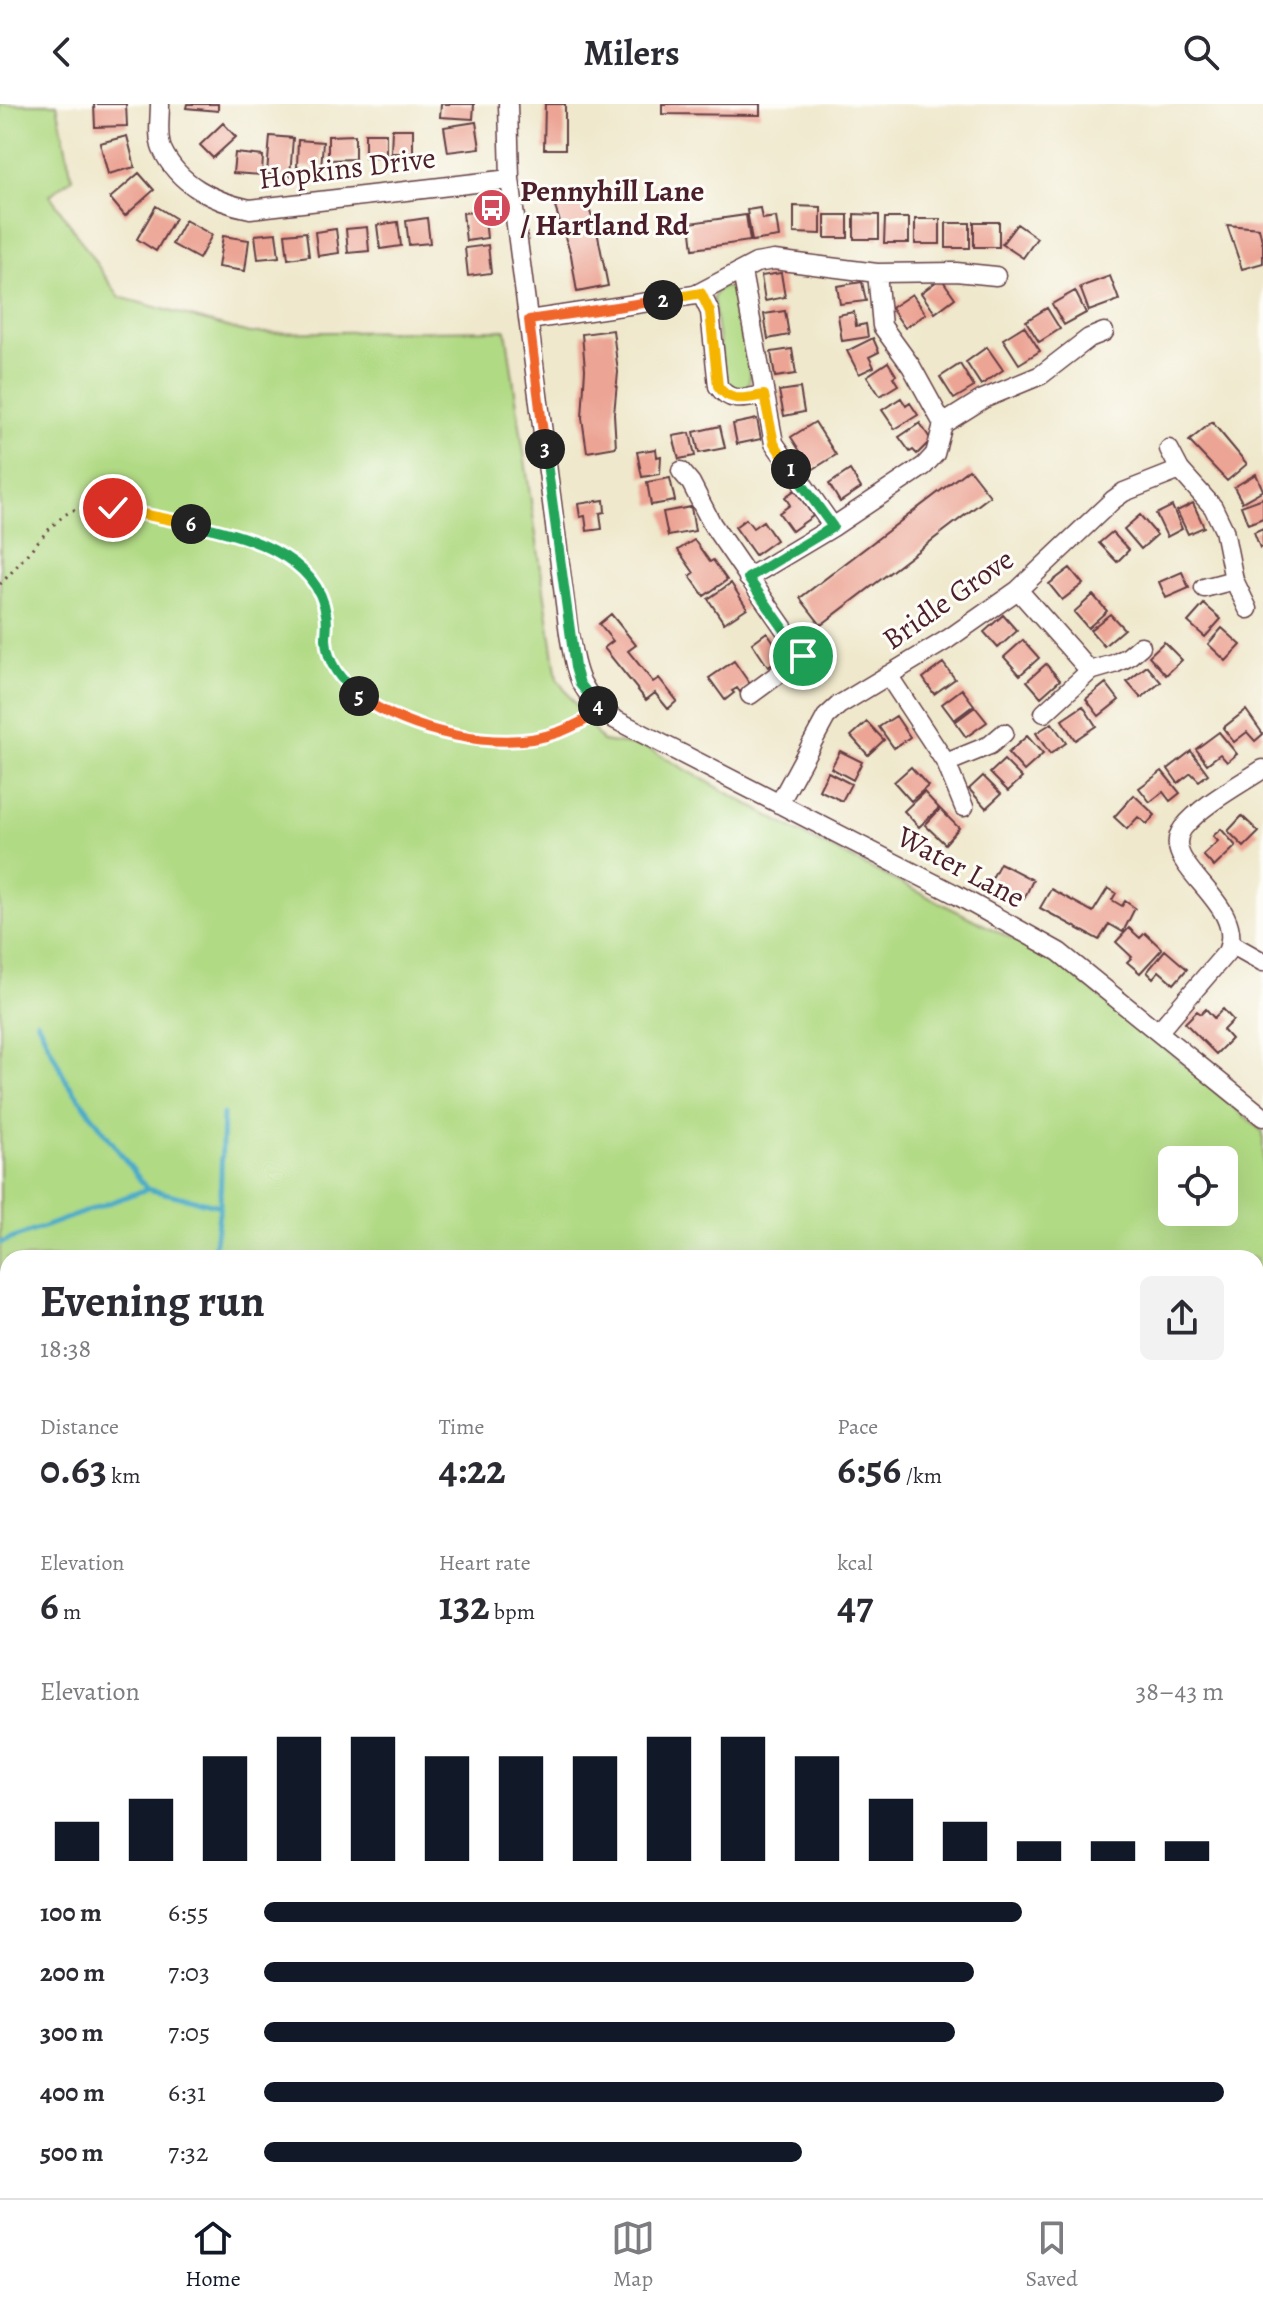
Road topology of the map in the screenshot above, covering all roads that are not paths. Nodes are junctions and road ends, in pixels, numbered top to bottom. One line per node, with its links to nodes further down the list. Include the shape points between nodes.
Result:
1 (160, 104): 3 (street, Hopkins Drive, via 161,147 181,177 226,205 250,209)
2 (508, 104): 3 (street)
3 (510, 179): 8 (street)
4 (742, 272): 5 (street, via 774,260); 7 (street); 10 (street)
5 (877, 273): 6 (street); 11 (street, via 882,326)
6 (996, 276)
7 (701, 293): 8 (street); 10 (street, via 710,312 718,386 736,400)
8 (529, 320): 29 (street, Water Lane, via 575,667 587,695 614,719)
9 (1104, 332): 11 (street, via 1041,375 983,399)
10 (764, 395): 15 (street, via 774,443)
11 (943, 424): 15 (street, via 935,454 924,466)
12 (1169, 449): 13 (street)
13 (1180, 470): 17 (street, via 1213,507 1224,530); 19 (street, Bridle Grove, via 1113,500)
14 (681, 471): 16 (street)
15 (833, 527): 16 (street)
16 (748, 578): 24 (street, via 803,656)
17 (1234, 580): 18 (street); 20 (street)
18 (1204, 588)
19 (1018, 590): 22 (street); 23 (street, Bridle Grove)
20 (1248, 609)
21 (1141, 646): 22 (street, via 1121,661)
22 (1090, 671): 25 (street)
23 (888, 675): 27 (street); 29 (street, Bridle Grove, via 826,717)
24 (750, 695)
25 (1044, 713)
26 (1004, 733): 27 (street, via 990,745)
27 (946, 763): 30 (street)
28 (1263, 769): 31 (street, via 1180,831 1178,849 1229,921)
29 (779, 804): 33 (street, Water Lane, via 1059,952)
30 (964, 807)
31 (1231, 944): 32 (street); 33 (street)
32 (1263, 962)
33 (1158, 1032): 34 (street, Water Lane)
34 (1263, 1117)

